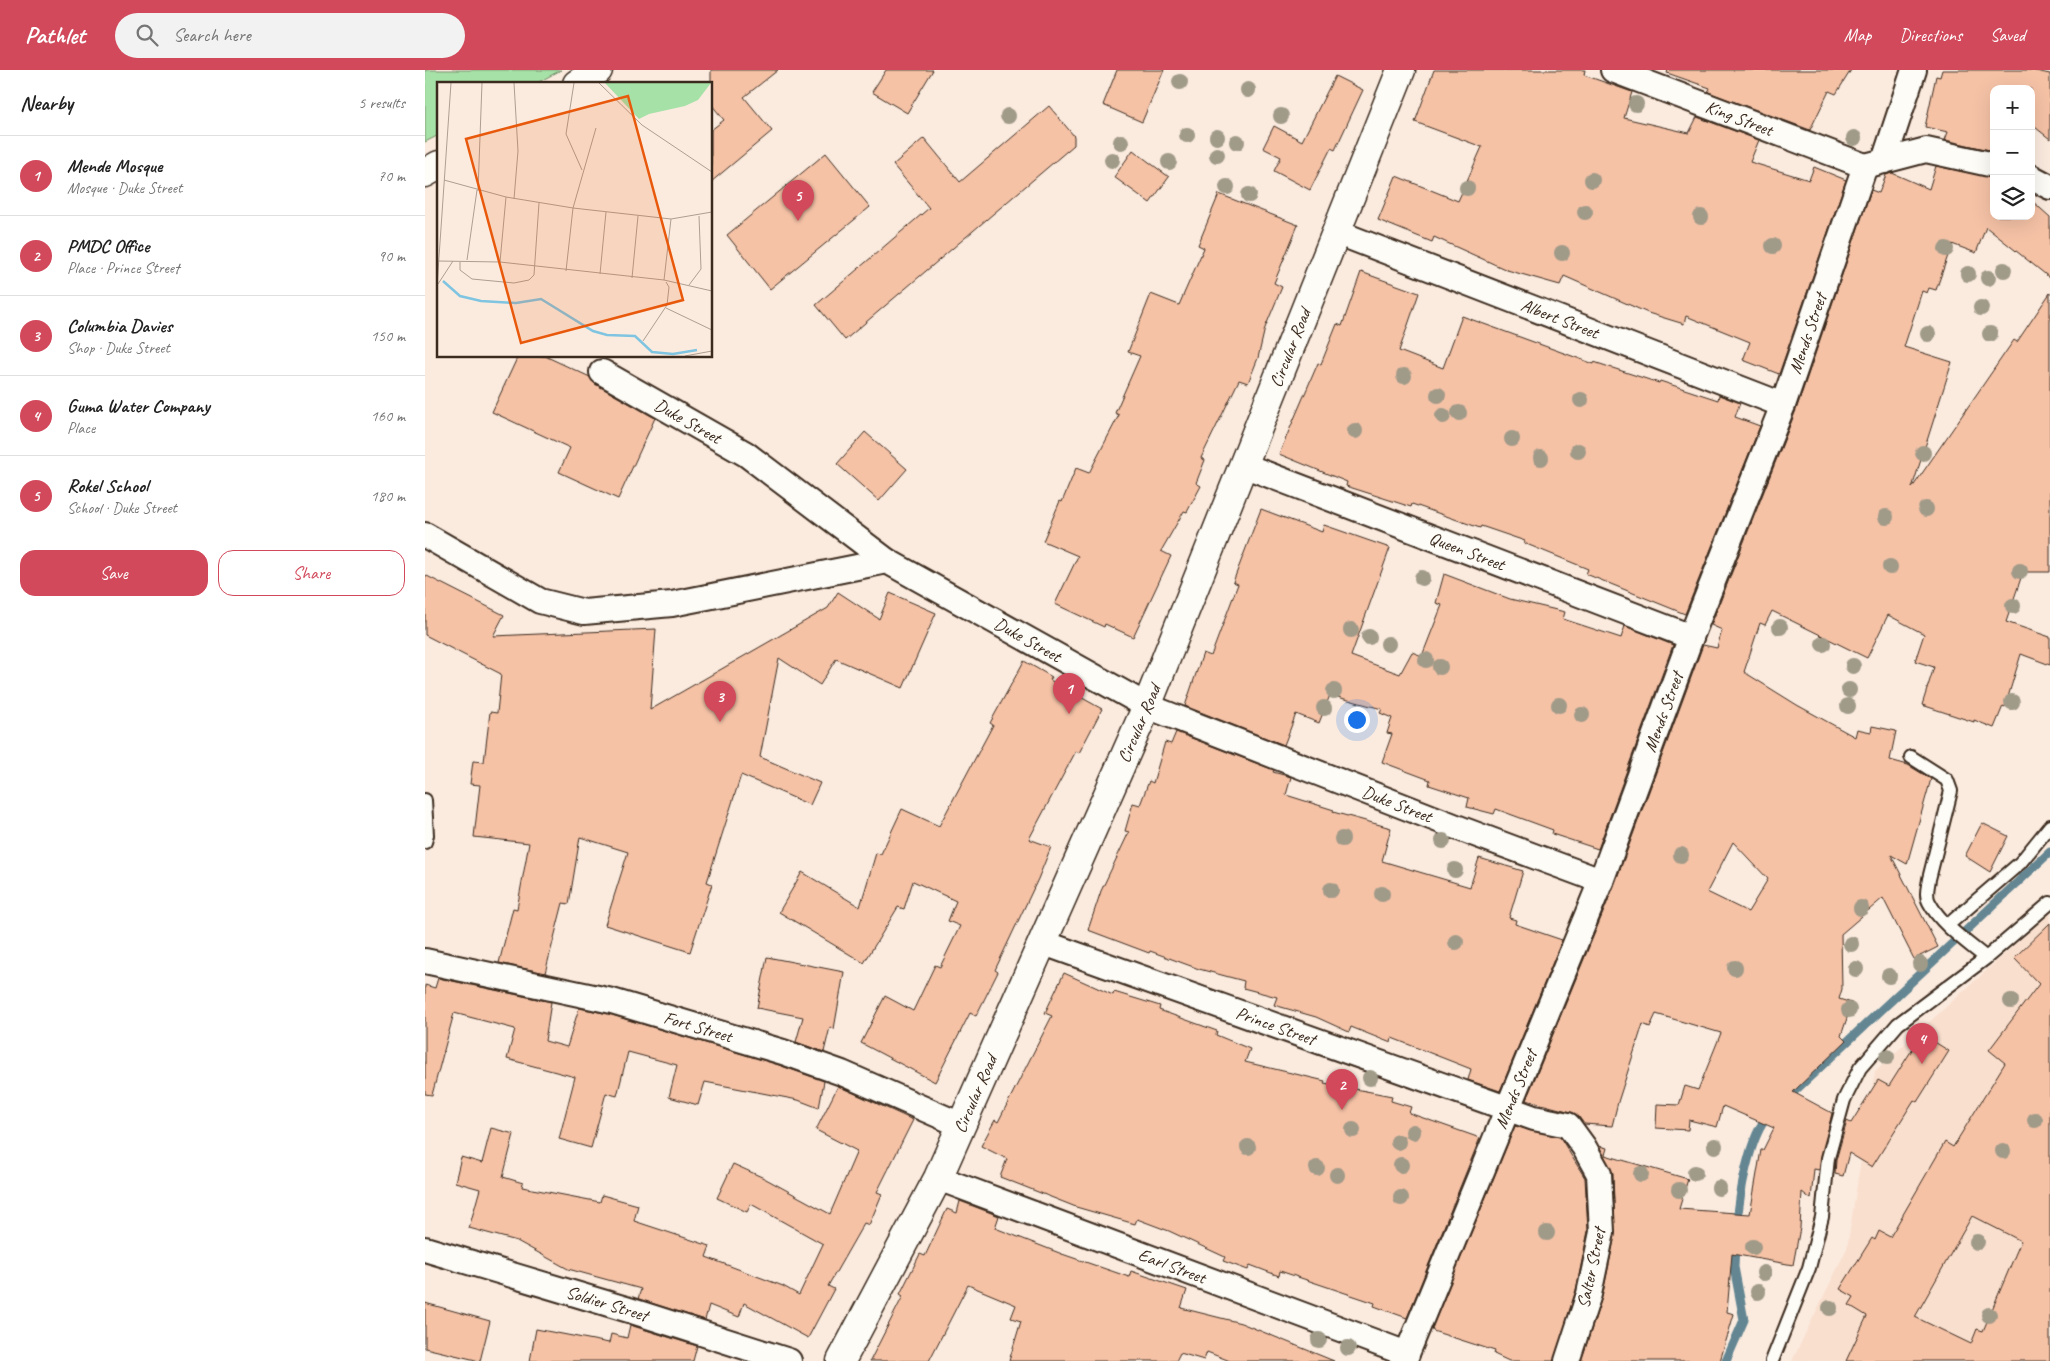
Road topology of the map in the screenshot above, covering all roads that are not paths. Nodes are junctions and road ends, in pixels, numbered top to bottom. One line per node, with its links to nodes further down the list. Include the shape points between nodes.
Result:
1 (598, 70): 5 (main road)
2 (1401, 70): 12 (main road, Circular Road)
3 (1613, 70): 6 (street, King Street)
4 (1914, 70): 6 (street, Mends Street)
5 (580, 82)
6 (1874, 164): 7 (street, via 1926,150); 14 (street, Mends Street)
7 (1990, 164)
8 (437, 167): 9 (main road)
9 (425, 173)
10 (2035, 179): 11 (street)
11 (2050, 187)
12 (1336, 232): 14 (street, Albert Street); 15 (main road, Circular Road)
13 (603, 372): 17 (street, Duke Street, via 746,454)
14 (1783, 405): 18 (street, Mends Street)
15 (1243, 465): 18 (street, Queen Street); 19 (main road, Circular Road)
16 (425, 535): 17 (street, via 540,601 584,612 672,604)
17 (887, 561): 19 (street, Duke Street)
18 (1691, 637): 24 (street, Mends Street)
19 (1147, 706): 24 (street, Duke Street); 27 (main road, Circular Road)
20 (1911, 757): 26 (lane, via 1947,780 1951,791 1927,893 1929,902)
21 (425, 800): 23 (lane)
22 (2050, 826): 26 (lane, via 2020,863)
23 (425, 842)
24 (1601, 881): 30 (street, Mends Street)
25 (2050, 903): 28 (lane)
26 (1950, 927): 28 (lane)
27 (1044, 943): 30 (street, Prince Street); 31 (main road, Circular Road)
28 (1986, 958): 38 (lane, via 1897,1024 1860,1068 1844,1100 1828,1158 1822,1217 1809,1268)
29 (425, 961): 31 (street, Fort Street, via 612,1001 783,1052 842,1073)
30 (1508, 1108): 34 (street, Mends Street); 37 (street, Salter Street, via 1568,1125 1599,1174 1602,1232 1589,1294)
31 (961, 1124): 32 (main road, Circular Road)
32 (938, 1178): 34 (street, Earl Street); 36 (main road, Circular Road)
33 (425, 1249): 35 (street, Soldier Street)
34 (1406, 1357)
35 (789, 1361)
36 (841, 1361)
37 (1567, 1361)
38 (1772, 1361)

